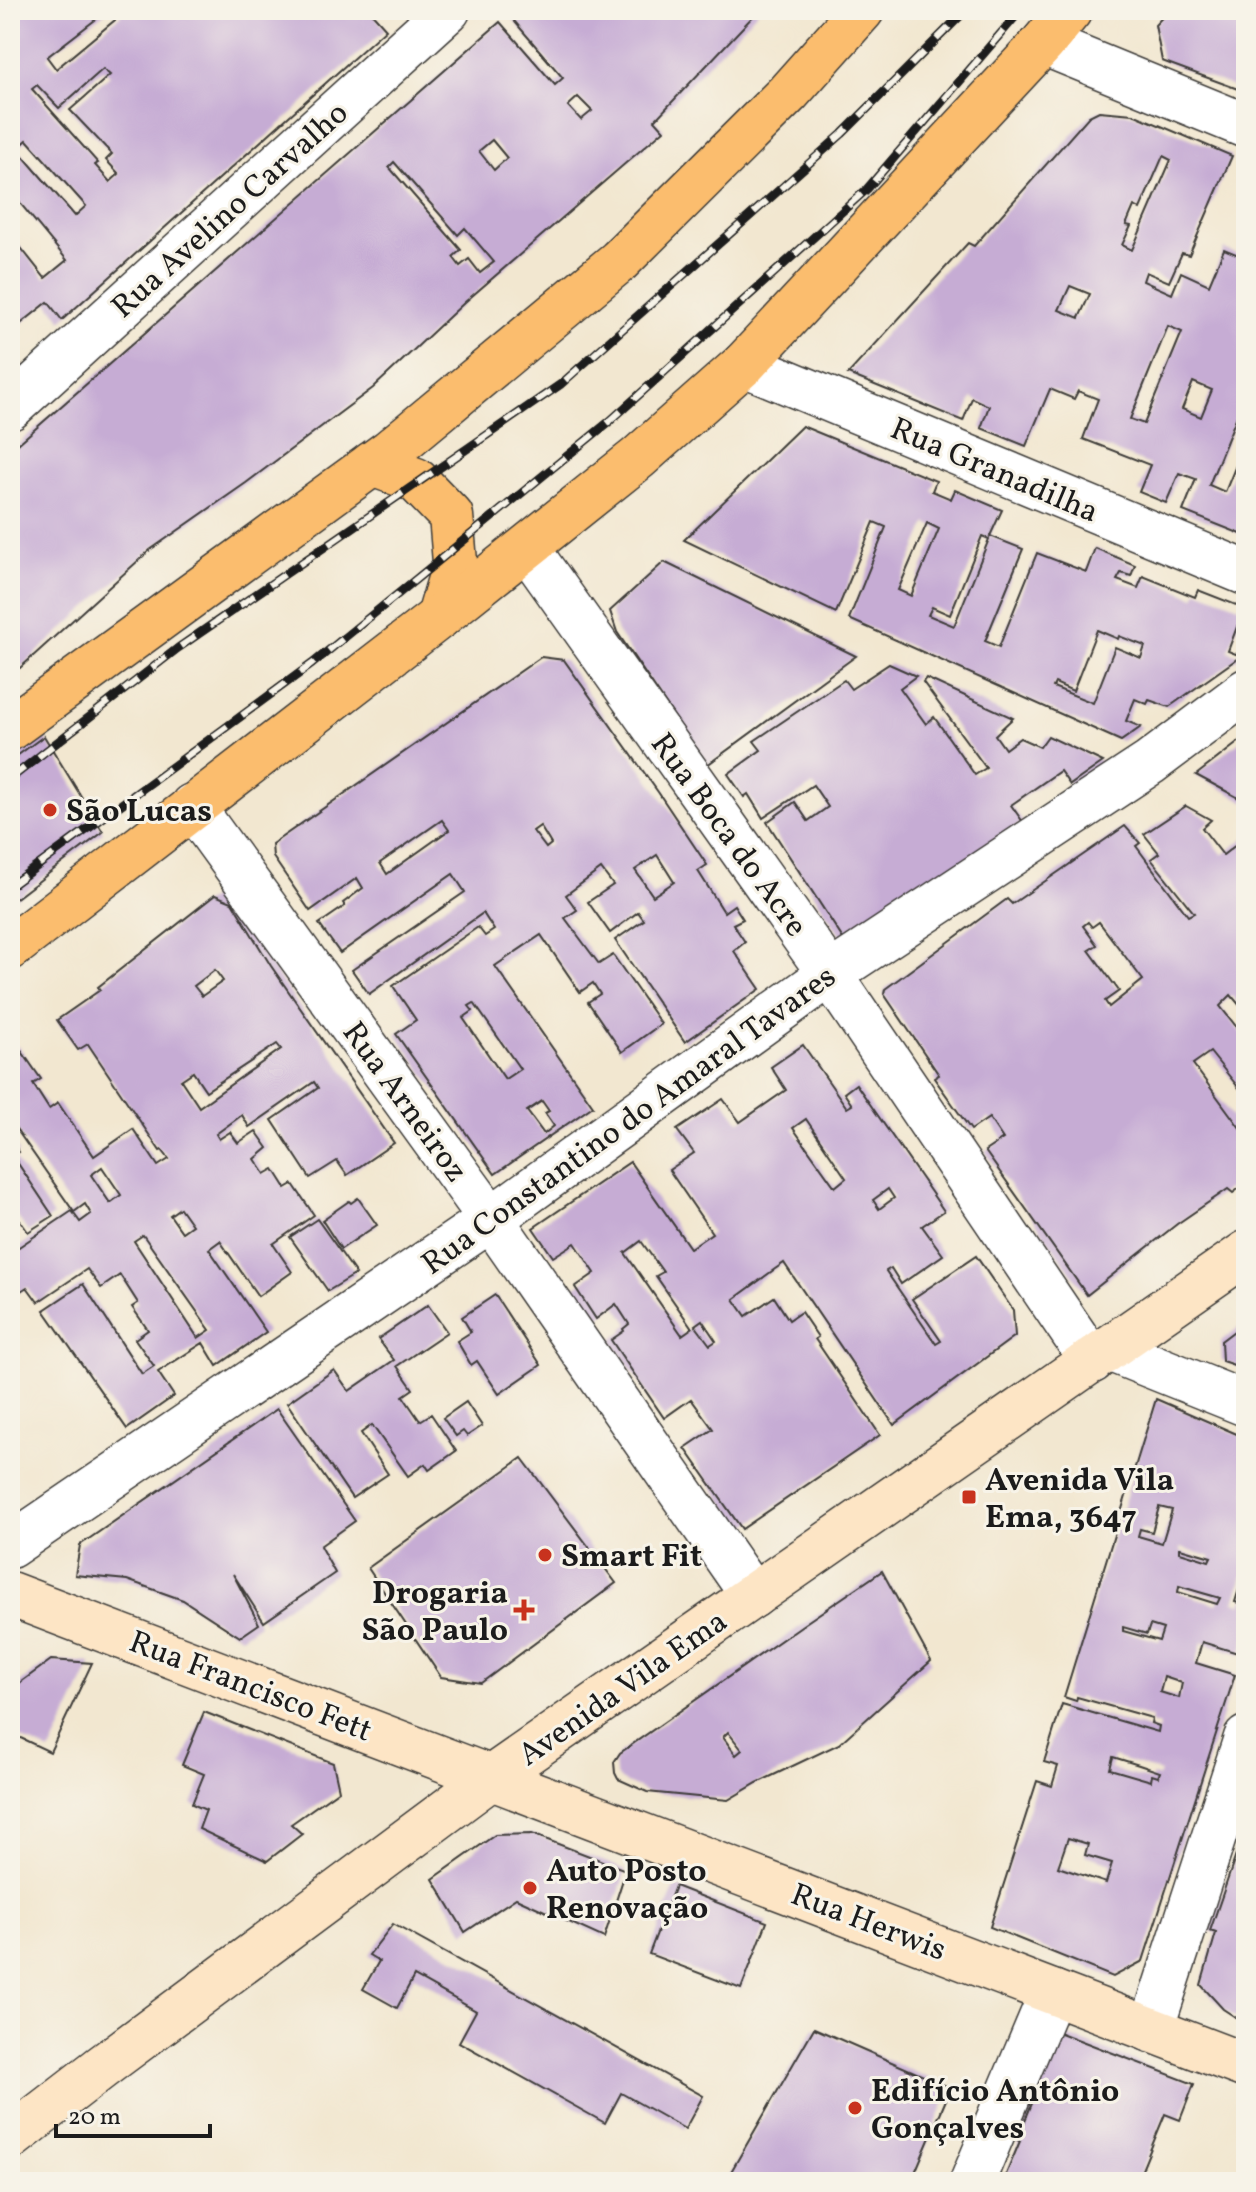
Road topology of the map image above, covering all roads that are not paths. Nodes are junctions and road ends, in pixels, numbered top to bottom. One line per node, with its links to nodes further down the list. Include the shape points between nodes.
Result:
1 (448, 10): 7 (street, Rua Avelino Carvalho)
2 (862, 10): 8 (main road, via 788,93 619,261)
3 (1070, 10): 4 (main road)
4 (1043, 43): 5 (street); 6 (main road)
5 (1246, 126)
6 (744, 364): 9 (main road); 10 (street, Rua Granadilha)
7 (10, 408)
8 (372, 464): 11 (main road, via 416,480 451,516 455,562); 13 (main road)
9 (527, 548): 11 (main road); 16 (street, Rua Boca do Acre)
10 (1246, 573)
11 (439, 617): 14 (main road)
12 (1246, 691): 16 (street, Rua Constantino do Amaral Tavares, via 1150,763)
13 (10, 728)
14 (192, 806): 15 (main road); 17 (street, Rua Arneiroz)
15 (10, 948)
16 (830, 974): 17 (street, Rua Constantino do Amaral Tavares); 19 (street, Rua Boca do Acre)
17 (491, 1219): 21 (street, Rua Constantino do Amaral Tavares); 23 (street, Rua Arneiroz)
18 (1246, 1253): 19 (main road, Avenida Vila Ema)
19 (1101, 1355): 20 (street); 23 (main road, Avenida Vila Ema)
20 (1246, 1404)
21 (10, 1546)
22 (10, 1594): 25 (main road, Rua Francisco Fett)
23 (753, 1596): 25 (main road, Avenida Vila Ema)
24 (1246, 1738): 27 (street)
25 (492, 1777): 26 (main road, Rua Herwis); 29 (main road, Avenida Vila Ema)
26 (1052, 1992): 27 (main road, Rua Herwis); 30 (street)
27 (1151, 2030): 28 (main road, Rua Herwis)
28 (1246, 2066)
29 (10, 2138)
30 (972, 2182)

